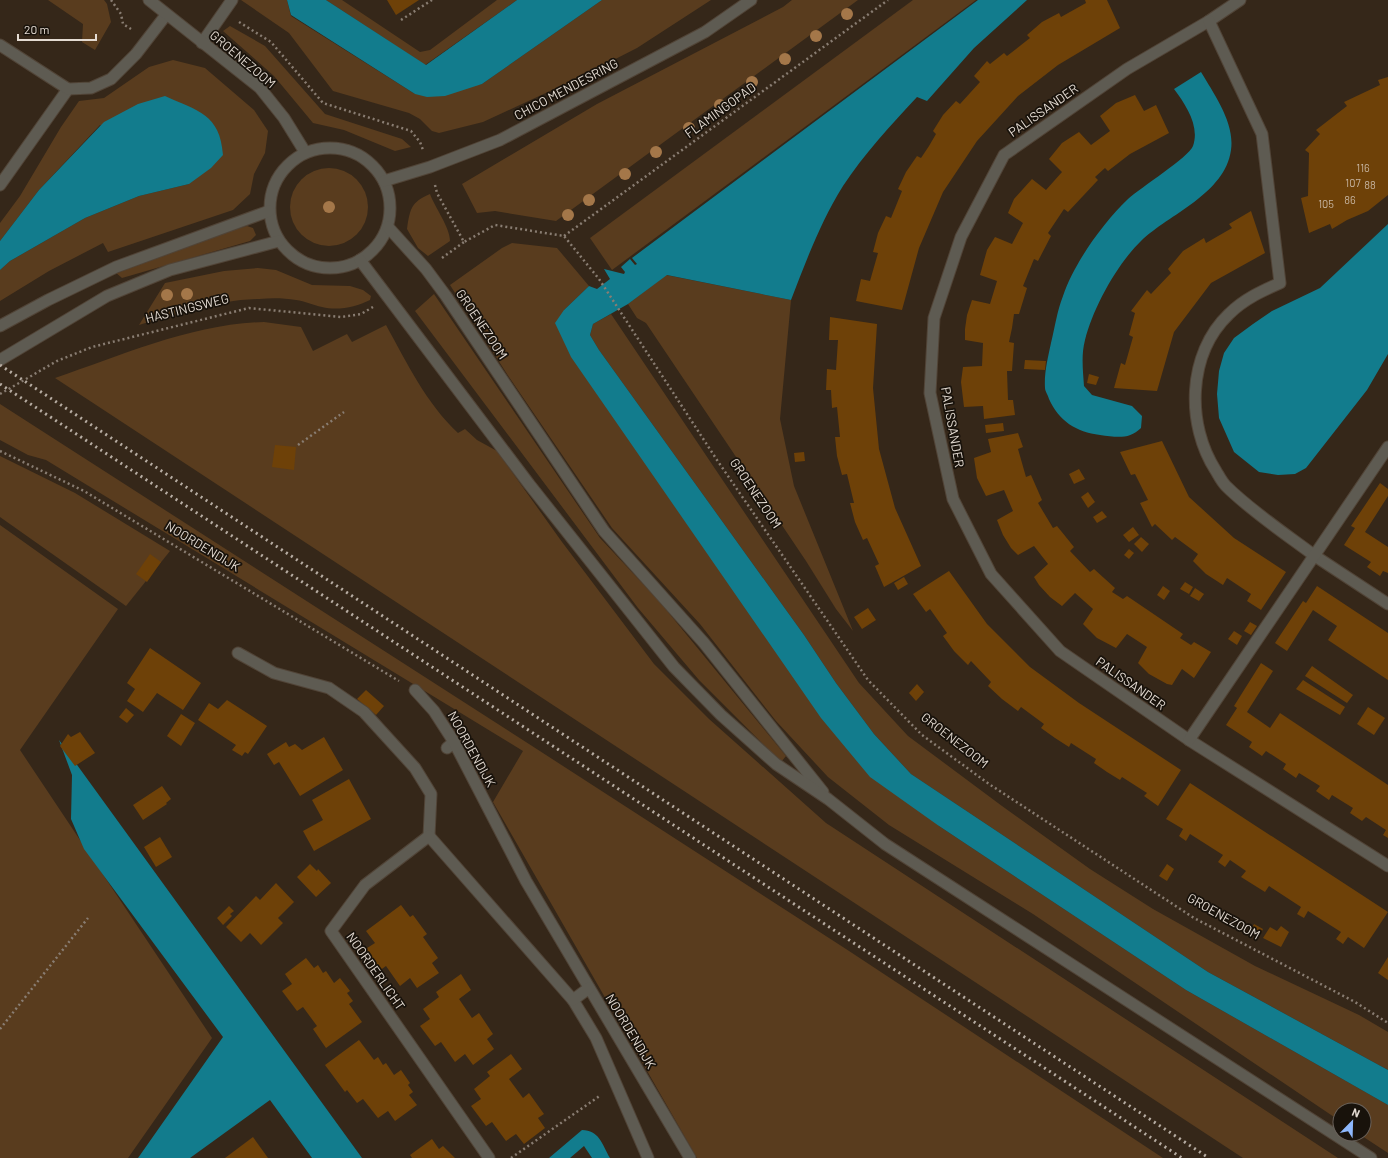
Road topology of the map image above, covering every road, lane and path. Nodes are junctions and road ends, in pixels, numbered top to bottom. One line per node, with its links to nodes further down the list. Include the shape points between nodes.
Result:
1 (110, 0): 11 (path, via 121,14 123,24)
2 (149, 0): 8 (street, GROENEZOOM)
3 (232, 0): 13 (street)
4 (432, 0): 9 (path)
5 (751, 0): 17 (street, CHICO MENDESRING, via 705,32 500,140)
6 (888, 0): 22 (path, FLAMINGOPAD)
7 (1240, 0): 10 (street, PALISSANDER)
8 (166, 15): 11 (street); 13 (street, GROENEZOOM)
9 (401, 20)
10 (1209, 21): 33 (street, via 1262,134 1280,283 1253,295 1228,314 1212,337 1197,375 1194,395 1197,426 1209,460 1226,486); 37 (street, PALISSANDER, via 1127,69 1004,154 961,237 934,318 930,393 953,499 991,574 1060,651)
11 (147, 40): 15 (street, via 111,79 91,88)
12 (271, 42): 17 (path, GROENEZOOM, via 323,103 411,131 420,142)
13 (202, 43): 16 (street, GROENEZOOM, via 260,88 284,118)
14 (0, 46): 15 (street)
15 (68, 89): 19 (street)
16 (305, 152): 18 (street, via 328,147 351,151 370,163); 20 (street, via 286,166 278,176 273,187)
17 (430, 167): 18 (street, CHICO MENDESRING); 22 (path, GROENEZOOM, via 437,193 464,242 495,225)
18 (384, 182): 21 (street, via 390,204)
19 (0, 185)
20 (269, 211): 23 (street); 26 (street, via 116,267)
21 (388, 227): 24 (street, via 377,246); 38 (street, GROENEZOOM, via 426,269 446,296 604,530 704,642)
22 (564, 236): 44 (path, GROENEZOOM, via 599,279 717,460 868,680 922,735 989,784 1194,918 1355,1002)
23 (279, 241): 24 (street, via 295,257 316,266 338,268); 27 (street, via 170,270 107,296)
24 (360, 260): 25 (street, GROENEZOOM)
25 (389, 297): 28 (path, HASTINGSWEG, via 361,314 341,317 249,308 190,322 92,347 57,362); 38 (street, GROENEZOOM, via 529,484 674,667 721,716 776,764)
26 (0, 326)
27 (0, 360)
28 (0, 394)
29 (344, 412): 30 (path)
30 (298, 445)
31 (1388, 447): 33 (street)
32 (0, 451): 36 (path, NOORDENDIJK, via 84,491)
33 (1315, 556): 34 (street); 37 (street)
34 (1388, 604)
35 (238, 653): 39 (street, via 274,672 330,688 364,712 419,766 431,794)
36 (415, 690): 42 (street, NOORDENDIJK, via 434,711 450,745 526,881)
37 (1189, 740): 40 (street, PALISSANDER)
38 (828, 799): 51 (street, GROENEZOOM, via 886,844)
39 (429, 836): 43 (street); 47 (street, NOORDERLICHT, via 365,885 331,931)
40 (1388, 866)
41 (88, 918): 45 (path)
42 (589, 988): 43 (street); 50 (street, NOORDENDIJK, via 637,1075)
43 (573, 1000): 49 (street, via 596,1038)
44 (1388, 1023)
45 (0, 1029)
46 (590, 1102): 48 (path)
47 (489, 1158)
48 (511, 1158)
49 (648, 1158)
50 (690, 1158)
51 (1371, 1158)

